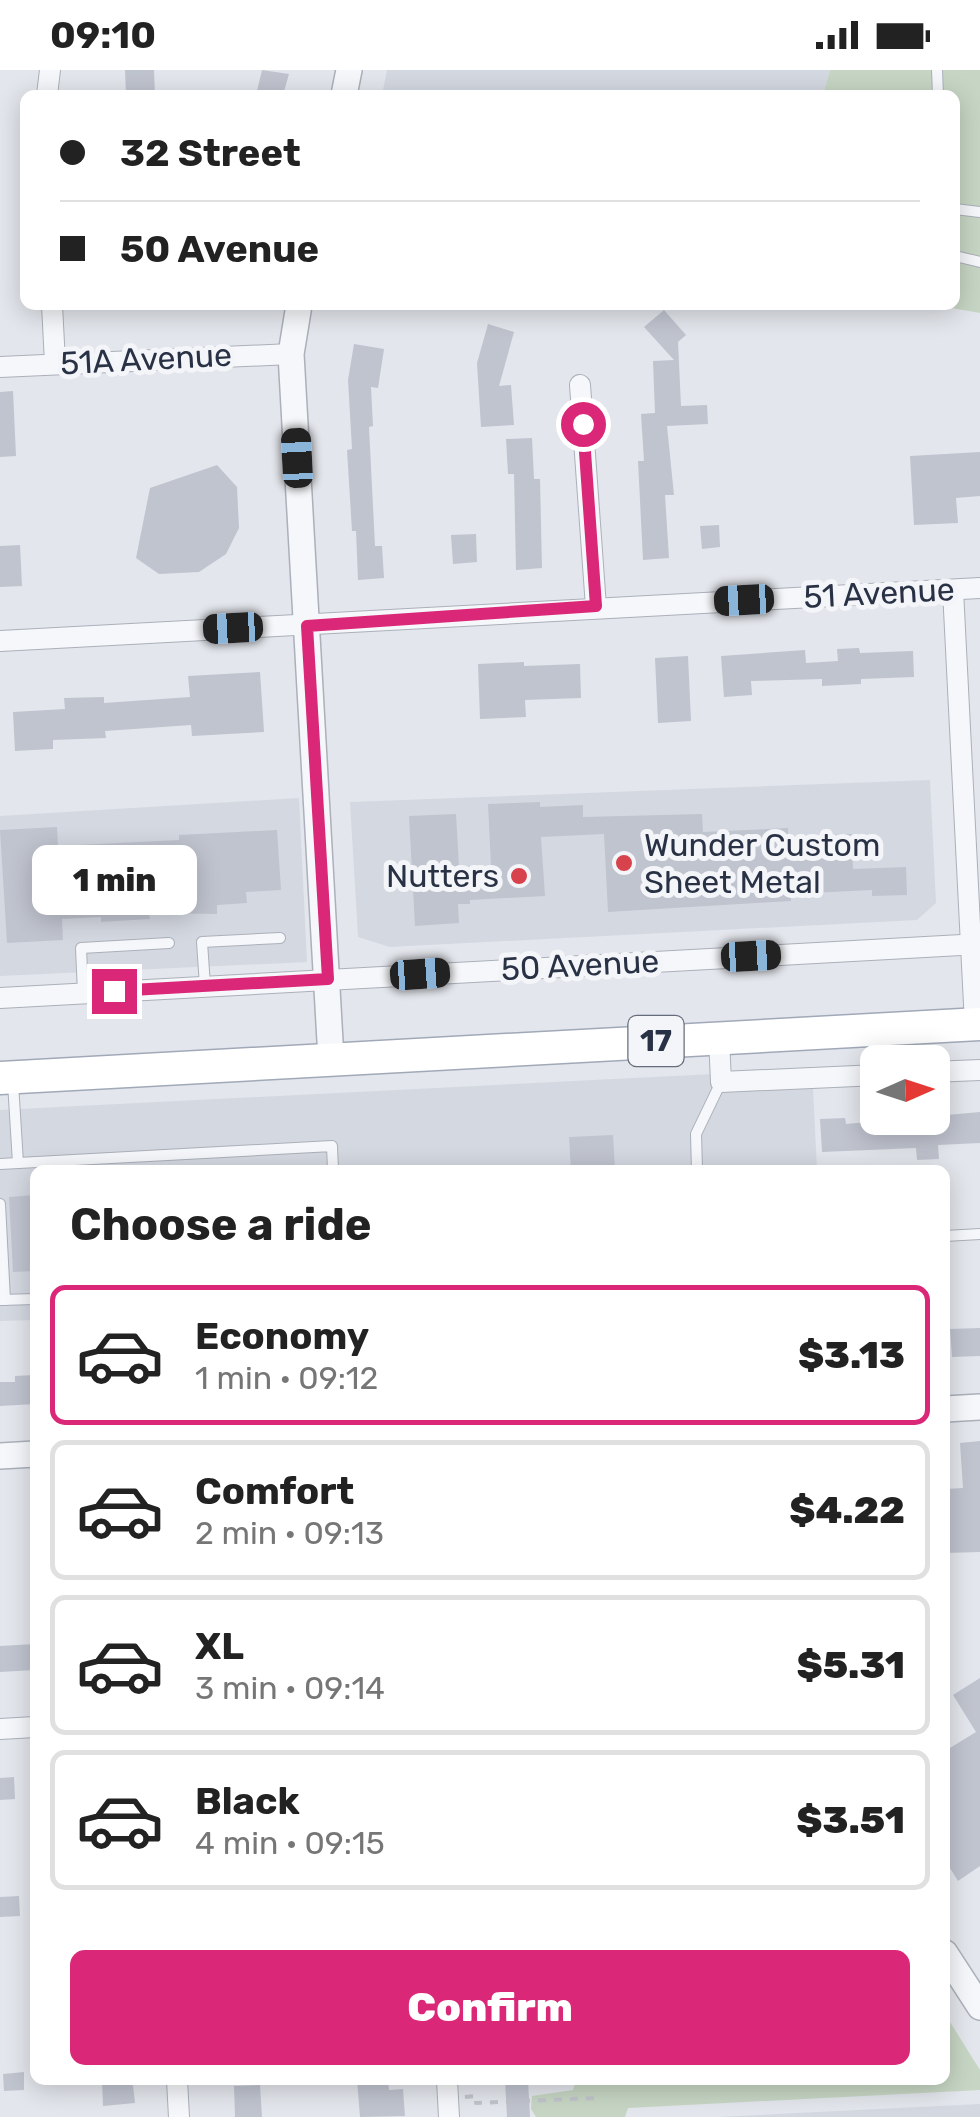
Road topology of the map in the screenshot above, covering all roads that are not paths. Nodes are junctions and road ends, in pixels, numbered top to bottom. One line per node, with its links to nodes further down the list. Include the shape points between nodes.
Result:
1 (52, 310): 4 (street)
2 (299, 310): 3 (street)
3 (291, 354): 4 (street, 51A Avenue); 10 (street)
4 (54, 363): 5 (street, 51A Avenue)
5 (0, 366)
6 (580, 385): 9 (street)
7 (980, 588): 8 (street, 51 Avenue)
8 (952, 590): 9 (street, 51 Avenue); 12 (street)
9 (596, 606): 10 (street, 51 Avenue)
10 (307, 626): 11 (street, 51 Avenue); 16 (street)
11 (0, 641)
12 (971, 769): 15 (street)
13 (280, 938): 17 (lane, via 202,942)
14 (169, 943): 18 (lane, via 82,948)
15 (975, 944): 16 (street, 50 Avenue); 20 (street)
16 (328, 979): 17 (street, 50 Avenue); 22 (street)
17 (204, 986): 18 (street, 50 Avenue)
18 (84, 993): 19 (street, 50 Avenue)
19 (0, 998)
20 (978, 1024): 21 (main road, 17)
21 (718, 1038): 22 (main road, 17); 27 (street)
22 (331, 1058): 26 (main road, 17)
23 (980, 1070): 24 (street)
24 (950, 1071)
25 (860, 1076): 27 (street)
26 (6, 1077): 29 (lane)
27 (721, 1082): 33 (lane, via 696,1134)
28 (134, 1156): 29 (lane); 31 (lane); 32 (lane, via 332,1146)
29 (18, 1163): 30 (lane)
30 (0, 1164)
31 (134, 1165)
32 (333, 1165)
33 (697, 1165)
34 (0, 1204): 38 (lane)
35 (980, 1234): 36 (lane)
36 (950, 1236)
37 (30, 1299): 38 (lane)
38 (2, 1300)
39 (980, 1407): 40 (street)
40 (950, 1409)
41 (30, 1454): 42 (street)
42 (0, 1456)
43 (30, 1727): 44 (street)
44 (0, 1729)
45 (950, 1961): 46 (street)
46 (980, 2008)
47 (177, 2085): 49 (street)
48 (448, 2085): 50 (street)
49 (179, 2117)
50 (449, 2117)

